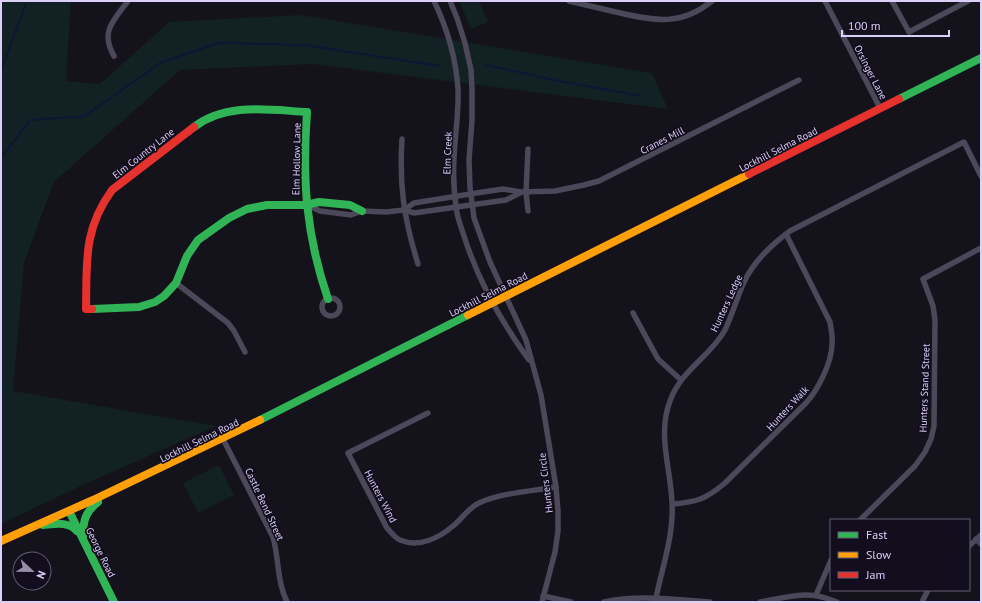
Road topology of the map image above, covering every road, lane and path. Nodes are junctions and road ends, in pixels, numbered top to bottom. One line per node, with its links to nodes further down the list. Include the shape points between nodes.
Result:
1 (128, 1): 10 (street, via 108,32 107,40)
2 (434, 1): 20 (street, Elm Creek, via 451,46 458,89 454,160)
3 (450, 1): 19 (street, via 465,42 471,70)
4 (569, 1): 9 (street)
5 (712, 1): 9 (street, via 688,16 666,20 645,18)
6 (825, 1): 13 (street, Orsinger Lane)
7 (892, 1): 8 (street, via 909,32)
8 (968, 1)
9 (594, 4)
10 (114, 56)
11 (981, 58): 13 (main road, Lockhill Selma Road)
12 (799, 80): 18 (street, Cranes Mill, via 599,181 569,189)
13 (880, 108): 31 (main road, Lockhill Selma Road)
14 (307, 112): 21 (main road, Elm Hollow Lane, via 304,162); 30 (main road, Elm Country Lane, via 235,110 215,116 198,124 117,186 101,205 89,238 86,309 139,307 155,302)
15 (402, 139): 24 (street, via 401,183)
16 (528, 149): 18 (street)
17 (981, 176): 27 (street, Hunters Ledge, via 964,142)
18 (523, 192): 19 (street, Cranes Mill, via 503,189); 22 (street, Cranes Mill, via 506,200); 26 (street)
19 (470, 194): 20 (street, Cranes Mill); 22 (street)
20 (455, 197): 23 (street, Elm Creek); 24 (street, Cranes Mill, via 414,203)
21 (306, 205): 25 (main road, via 319,202 350,205); 30 (main road, via 267,205 247,209 229,218 193,246); 32 (main road, Elm Hollow Lane, via 312,245)
22 (472, 206): 23 (street, Cranes Mill); 31 (street, via 485,250)
23 (456, 208): 24 (street, Cranes Mill, via 414,214); 33 (street, Elm Creek, via 470,256)
24 (404, 210): 25 (street); 29 (street)
25 (362, 211)
26 (528, 211)
27 (786, 234): 37 (street, Hunters Ledge, via 770,247 752,269 744,281 721,336); 42 (street, Hunters Walk, via 830,322 832,352 820,382 806,403 725,484 700,500)
28 (981, 248): 44 (street, Hunters Stand Street, via 924,279 935,320 933,432 925,452 915,466)
29 (418, 264)
30 (176, 283): 35 (street, via 228,323)
31 (506, 296): 33 (main road, Lockhill Selma Road); 36 (street, Hunters Circle, via 526,340)
32 (328, 299)
33 (493, 302): 36 (street, Hunters Circle); 39 (main road, Lockhill Selma Road)
34 (633, 313): 37 (street, via 658,359)
35 (245, 352)
36 (532, 363): 40 (street, Hunters Circle, via 541,395)
37 (681, 380): 42 (street, Hunters Ledge, via 669,402 664,430)
38 (428, 413): 40 (street, Hunters Wind, via 348,453 387,528 395,537 413,543 431,540 444,533 478,504 507,495)
39 (223, 439): 41 (main road, Lockhill Selma Road); 58 (street, Castle Bend Street, via 273,537 281,585)
40 (556, 487): 56 (street, Hunters Circle, via 558,530 555,552)
41 (111, 492): 43 (main road, Lockhill Selma Road); 48 (main road, via 87,512 83,523)
42 (672, 504): 55 (street, Hunters Ledge, via 670,532)
43 (69, 511): 45 (main road, Lockhill Selma Road); 48 (main road, George Road)
44 (861, 519)
45 (36, 525): 48 (main road, via 70,525); 49 (main road, Lockhill Selma Road)
46 (981, 535): 47 (street)
47 (976, 539): 50 (street); 51 (street)
48 (83, 540): 57 (main road, George Road)
49 (1, 541)
50 (981, 544)
51 (970, 545)
52 (830, 562): 54 (street)
53 (928, 591): 64 (street)
54 (816, 595): 62 (street, via 796,594); 63 (street)
55 (656, 598): 60 (street); 61 (street)
56 (542, 599): 59 (street)
57 (114, 602)
58 (287, 602)
59 (570, 602)
60 (604, 602)
61 (710, 602)
62 (760, 602)
63 (837, 602)
64 (922, 602)

